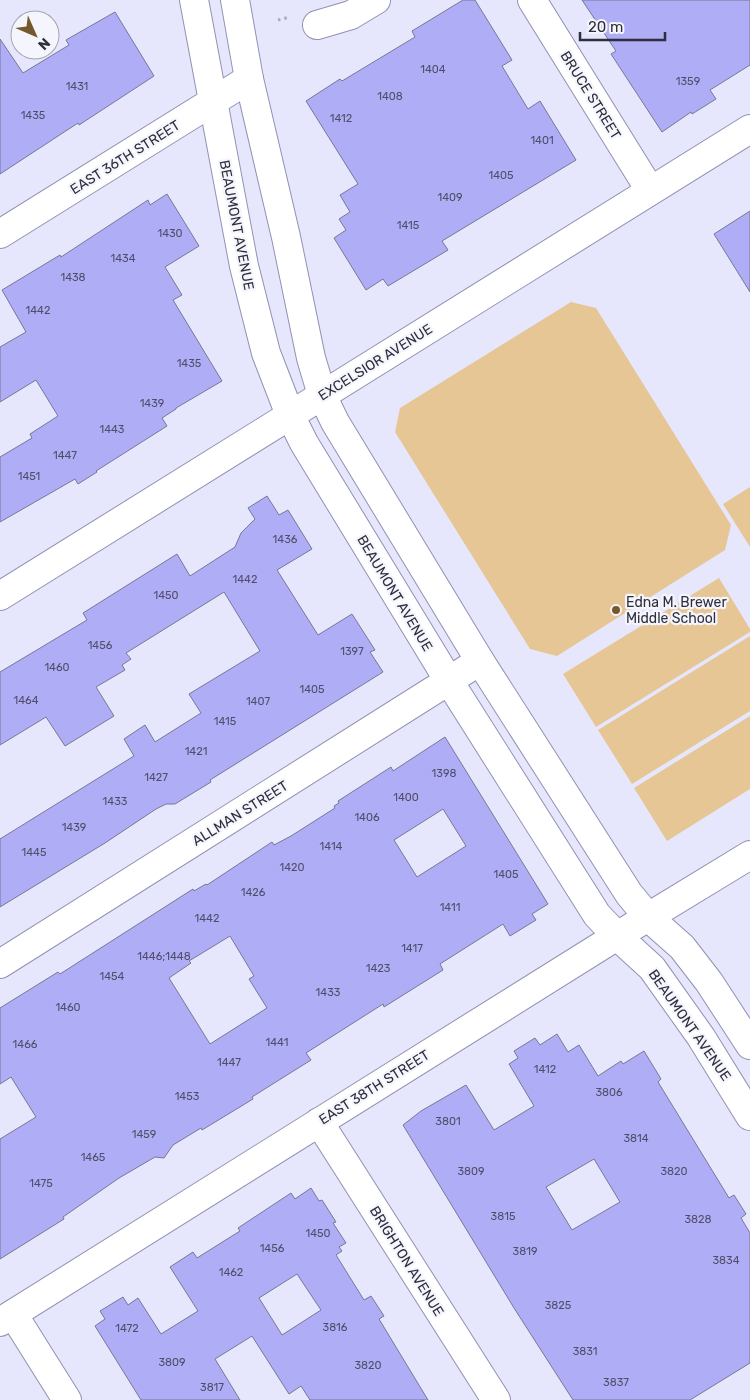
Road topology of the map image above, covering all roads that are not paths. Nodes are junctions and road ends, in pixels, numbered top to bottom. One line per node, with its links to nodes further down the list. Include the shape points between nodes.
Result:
1 (194, 0): 7 (street, BEAUMONT AVENUE)
2 (235, 0): 6 (street)
3 (376, 0): 5 (street, via 351,15)
4 (532, 0): 9 (street, BRUCE STREET)
5 (317, 24)
6 (250, 80): 7 (street, EAST 36TH STREET); 11 (street)
7 (213, 102): 10 (street, EAST 36TH STREET); 12 (street, BEAUMONT AVENUE, via 244,266 266,353)
8 (750, 130): 9 (street, EXCELSIOR AVENUE)
9 (650, 190): 11 (street, EXCELSIOR AVENUE)
10 (0, 234)
11 (322, 395): 12 (street, EXCELSIOR AVENUE); 14 (street, via 335,422)
12 (290, 415): 13 (street, EXCELSIOR AVENUE); 15 (street, BEAUMONT AVENUE)
13 (0, 596)
14 (480, 661): 15 (street, ALLMAN STREET); 17 (street, via 629,894)
15 (449, 681): 18 (street, BEAUMONT AVENUE, via 597,915); 19 (street, ALLMAN STREET)
16 (750, 855): 17 (street, EAST 38TH STREET)
17 (648, 917): 18 (street, EAST 38TH STREET); 20 (street, via 682,946)
18 (617, 936): 21 (street, BEAUMONT AVENUE, via 652,968 701,1037); 22 (street, EAST 38TH STREET)
19 (0, 964)
20 (750, 1045)
21 (750, 1116)
22 (319, 1122): 23 (street, EAST 38TH STREET); 25 (street, BRIGHTON AVENUE)
23 (7, 1318): 24 (street)
24 (67, 1400)
25 (496, 1400)

